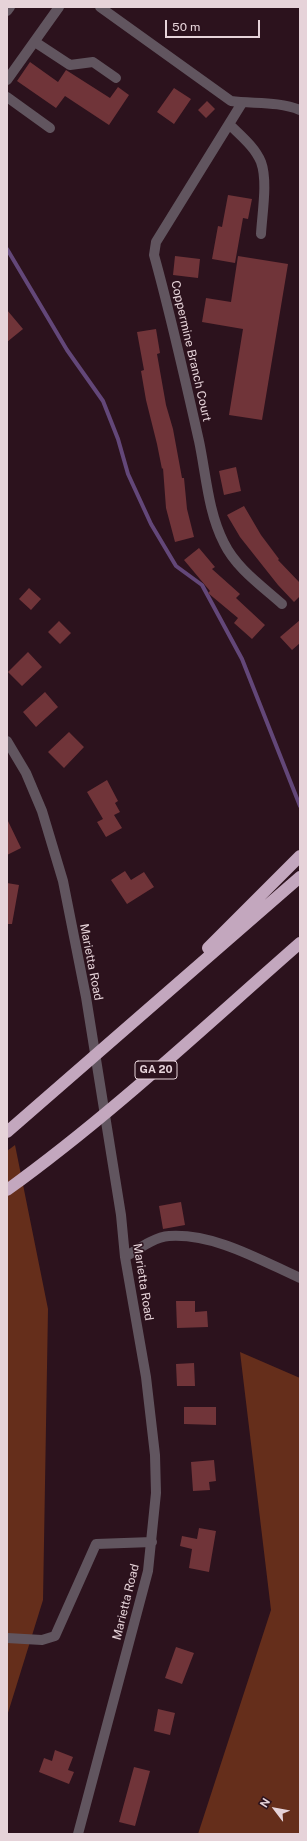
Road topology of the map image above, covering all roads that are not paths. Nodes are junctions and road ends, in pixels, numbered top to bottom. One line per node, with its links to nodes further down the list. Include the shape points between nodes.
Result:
1 (10, 7): 4 (street)
2 (59, 7): 5 (street)
3 (100, 7): 9 (street, via 231,101)
4 (7, 11)
5 (35, 42): 6 (street, via 70,65 92,62); 7 (street)
6 (116, 78)
7 (7, 80)
8 (7, 97): 12 (street)
9 (242, 103): 10 (street, via 268,103); 11 (street, Coppermine Branch Court)
10 (300, 110)
11 (229, 124): 13 (street, via 247,142 261,162 264,188); 14 (street, Coppermine Branch Court, via 156,242 154,255 199,441 215,521 224,544 235,560)
12 (50, 128)
13 (261, 234)
14 (282, 604)
15 (8, 744): 22 (street, Marietta Road, via 26,773 42,811 63,881 86,997 121,1215)
16 (300, 856): 19 (highway)
17 (300, 877): 19 (highway)
18 (300, 943): 21 (highway, GA 20, via 137,1087 50,1159)
19 (130, 1024): 20 (highway)
20 (7, 1132)
21 (7, 1190)
22 (125, 1257): 23 (street, via 168,1236 196,1238 231,1248); 24 (street, Marietta Road, via 146,1377 154,1446 156,1493)
23 (300, 1278)
24 (152, 1542): 25 (street, via 96,1544 55,1636 42,1640); 26 (street, Marietta Road, via 142,1596)
25 (7, 1638)
26 (78, 1834)

